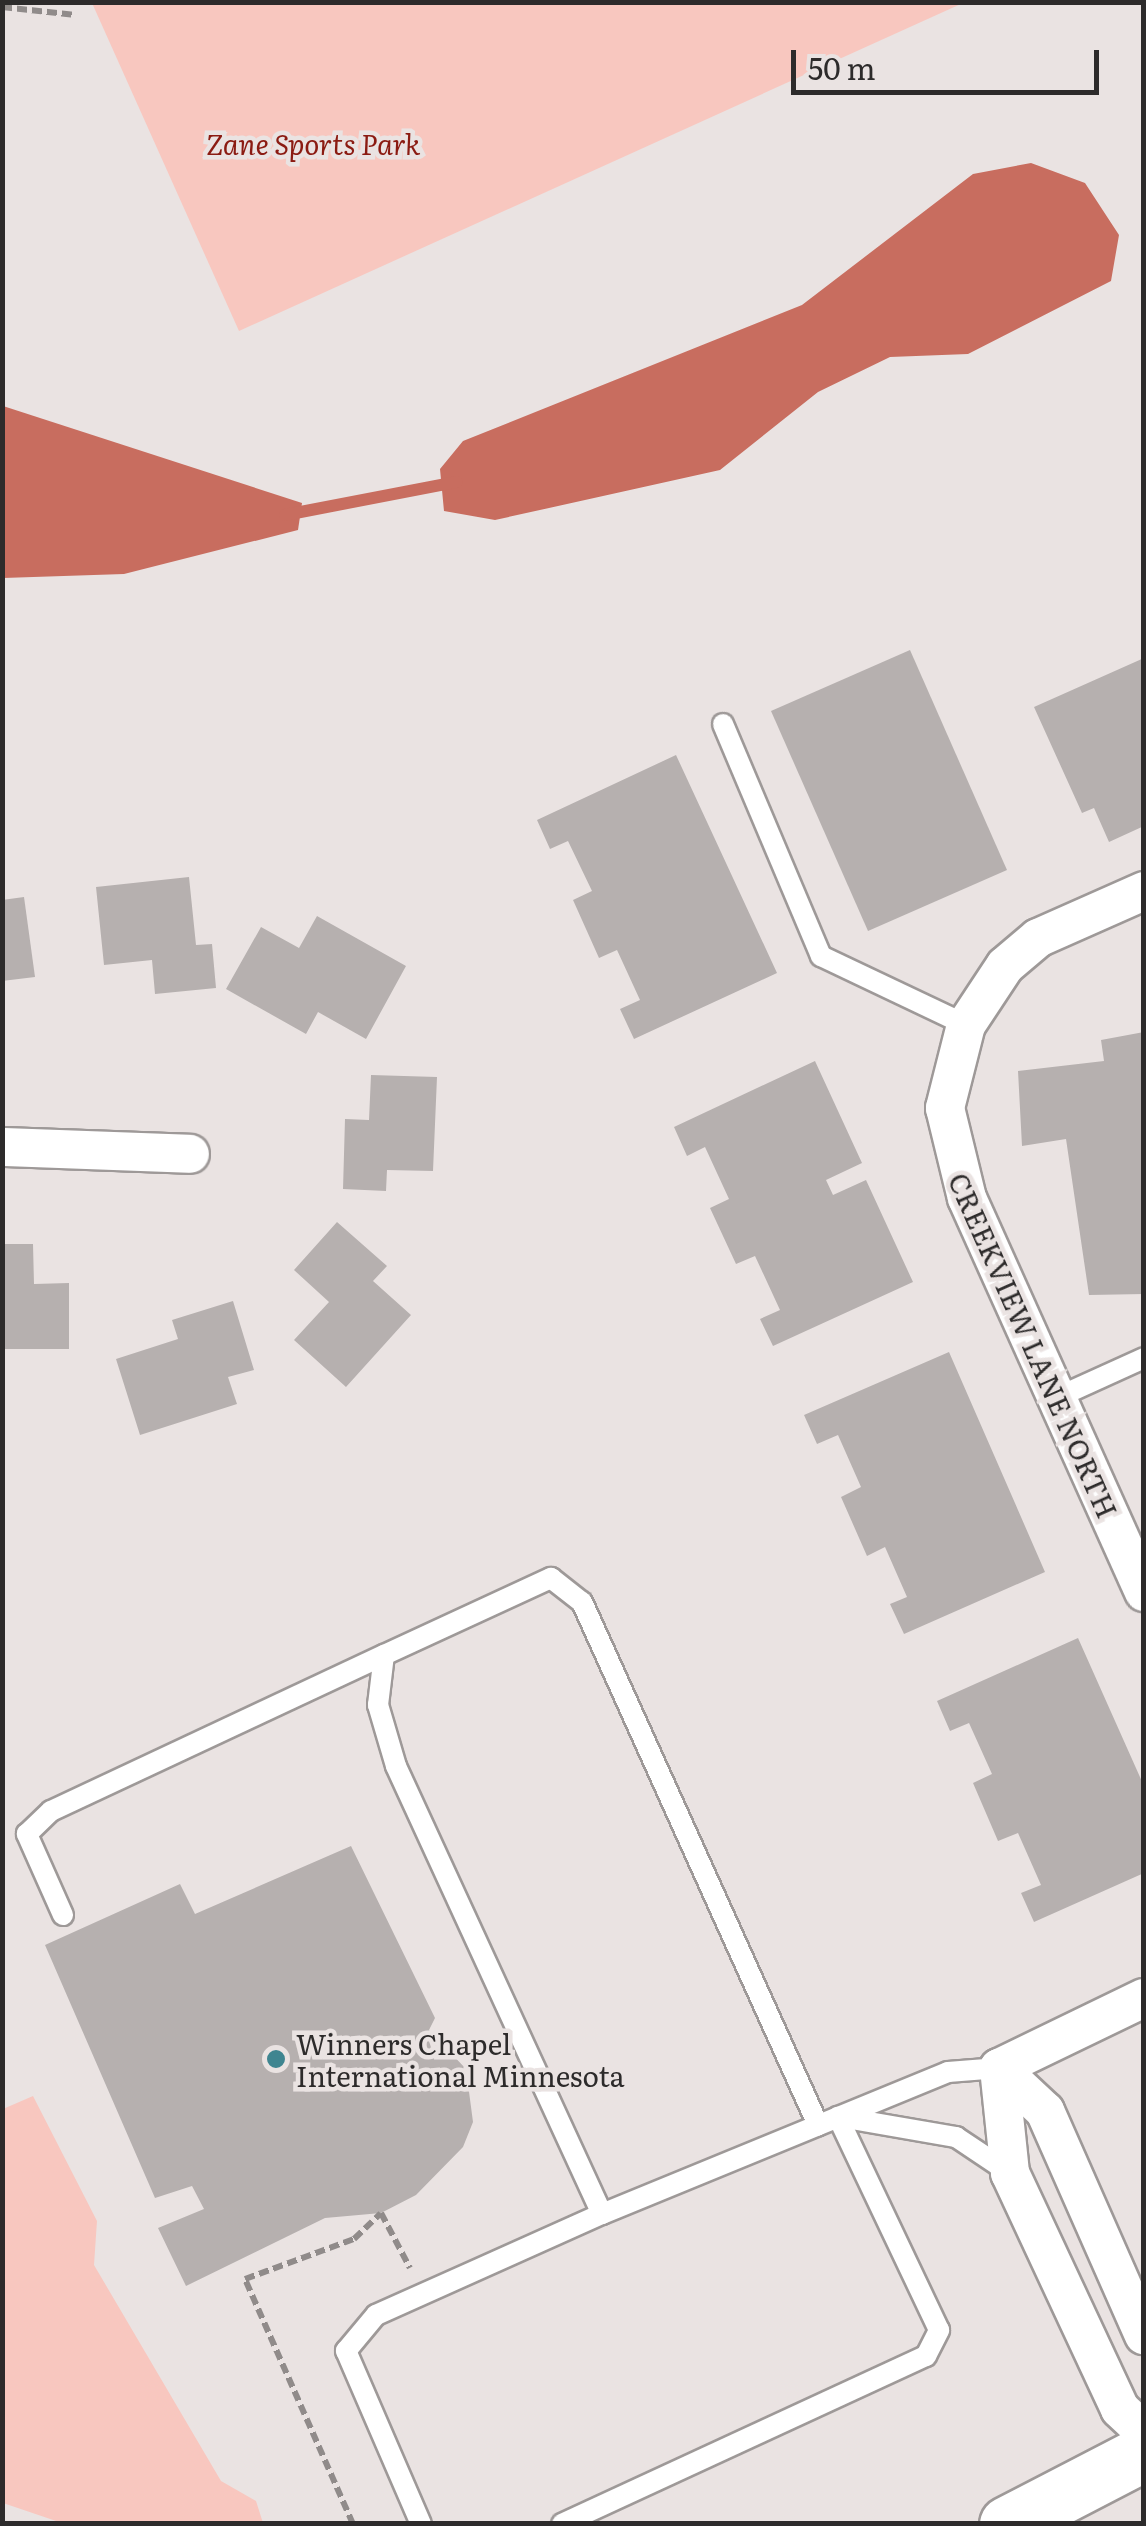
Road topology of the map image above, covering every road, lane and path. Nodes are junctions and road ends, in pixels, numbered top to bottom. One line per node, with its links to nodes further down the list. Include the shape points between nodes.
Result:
1 (2, 8): 2 (path)
2 (76, 15)
3 (723, 724): 5 (lane, via 822,956)
4 (1144, 891): 5 (street, CREEKVIEW LANE NORTH, via 1038,938 980,995)
5 (966, 1025): 9 (street, CREEKVIEW LANE NORTH, via 945,1108 951,1154)
6 (2, 1147): 7 (street)
7 (190, 1154)
8 (1144, 1358): 9 (lane)
9 (1056, 1398): 10 (street, CREEKVIEW LANE NORTH)
10 (1144, 1592)
11 (384, 1655): 12 (lane, via 52,1811 27,1834); 15 (lane, via 550,1578 582,1602); 17 (lane, via 378,1705 396,1766)
12 (63, 1915)
13 (1144, 1998): 14 (street)
14 (999, 2068): 15 (lane, via 948,2072); 16 (street); 18 (street, via 1044,2111)
15 (828, 2121): 16 (lane, via 956,2137); 17 (lane); 22 (lane, via 939,2330 926,2356)
16 (1010, 2173): 19 (street, via 1120,2409)
17 (602, 2214): 21 (lane, via 376,2315 346,2351)
18 (1144, 2334)
19 (1144, 2431)
20 (1144, 2453): 23 (main road)
21 (421, 2524)
22 (562, 2524)
23 (1007, 2524)

